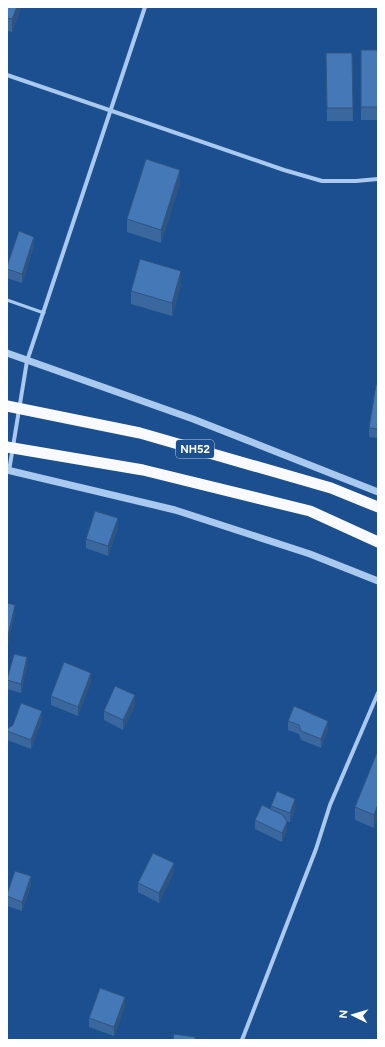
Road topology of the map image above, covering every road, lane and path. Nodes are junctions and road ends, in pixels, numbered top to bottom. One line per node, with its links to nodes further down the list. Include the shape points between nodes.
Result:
1 (145, 7): 3 (street)
2 (7, 76): 3 (street)
3 (111, 111): 4 (street, via 322,181); 6 (street)
4 (378, 179)
5 (7, 300): 6 (lane)
6 (44, 313): 8 (street)
7 (7, 353): 8 (street)
8 (27, 361): 11 (street); 12 (street, via 193,419)
9 (7, 406): 13 (highway, NH52, bridge, via 140,433 331,488)
10 (7, 447): 14 (highway, bridge, via 143,470 310,511)
11 (8, 470): 15 (street, via 175,510 310,554)
12 (378, 492)
13 (378, 507)
14 (378, 542)
15 (378, 581)
16 (378, 693): 17 (street, via 330,805 316,849)
17 (242, 1040)

